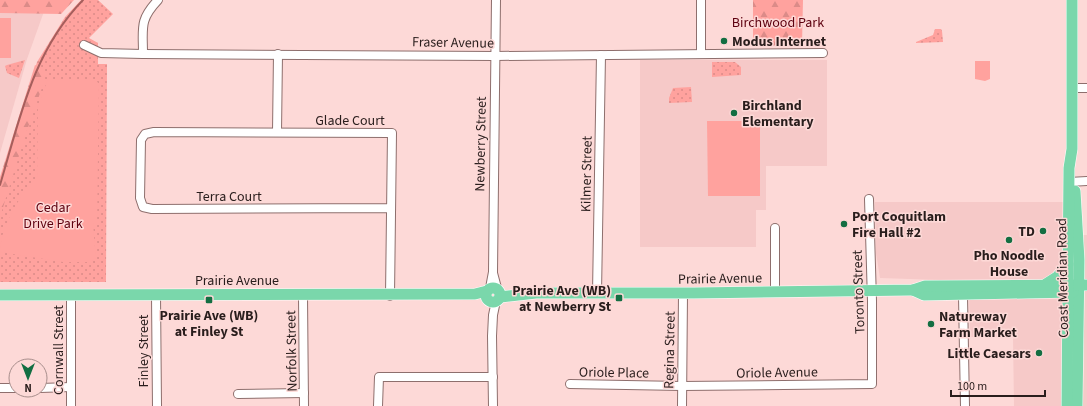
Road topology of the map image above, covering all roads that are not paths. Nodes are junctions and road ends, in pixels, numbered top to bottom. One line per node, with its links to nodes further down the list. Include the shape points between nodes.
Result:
1 (158, 0): 7 (street, via 144,18)
2 (496, 0): 11 (street, Newberry Street)
3 (701, 0): 9 (street)
4 (1072, 0): 12 (main road, Coast Meridian Road)
5 (84, 45): 7 (street, Fraser Avenue, via 101,53)
6 (823, 53): 9 (street, Fraser Avenue)
7 (143, 54): 8 (street, Fraser Avenue)
8 (278, 54): 11 (street, Fraser Avenue); 14 (street)
9 (701, 54): 10 (street, Fraser Avenue)
10 (601, 55): 11 (street, Fraser Avenue); 27 (street, Kilmer Street)
11 (496, 56): 32 (street, Newberry Street)
12 (1072, 88): 13 (street); 17 (main road, Coast Meridian Road)
13 (1087, 88)
14 (277, 132): 15 (street, Glade Court); 19 (street, Glade Court, via 392,133)
15 (145, 134): 19 (street, Terra Court, via 141,140 140,198 143,207)
16 (1087, 181): 17 (street)
17 (1072, 182): 21 (main road, Coast Meridian Road); 23 (main road, Coast Meridian Road)
18 (869, 199): 24 (street, Toronto Street)
19 (390, 208): 34 (street, Glade Court)
20 (776, 228): 26 (street)
21 (1068, 264): 22 (main road, via 1057,277); 23 (main road, Coast Meridian Road)
22 (1046, 284): 23 (main road, Prairie Avenue); 25 (main road, Prairie Avenue, via 926,286)
23 (1078, 289): 35 (main road, Prairie Avenue); 51 (main road, Coast Meridian Road); 52 (main road, Coast Meridian Road)
24 (872, 290): 25 (main road, Prairie Avenue); 26 (main road, Prairie Avenue); 38 (street, Toronto Street)
25 (913, 290): 35 (main road, Prairie Avenue, via 924,295)
26 (776, 292): 28 (main road, Prairie Avenue)
27 (597, 293): 28 (main road, Prairie Avenue); 32 (main road, Prairie Avenue)
28 (683, 294): 39 (street, Regina Street)
29 (0, 295): 30 (main road, Prairie Avenue)
30 (72, 295): 31 (main road, Prairie Avenue); 41 (street, Cornwall Street)
31 (156, 295): 33 (main road, Prairie Avenue); 45 (street, Finley Street)
32 (493, 295): 34 (main road, Prairie Avenue); 36 (street, Newberry Street)
33 (303, 296): 34 (main road, Prairie Avenue); 42 (street, Norfolk Street)
34 (390, 296)
35 (963, 296): 50 (street)
36 (493, 377): 47 (street, via 378,377); 48 (street, Newberry Street)
37 (570, 384): 39 (street, Oriole Place)
38 (872, 384): 39 (street, Oriole Avenue)
39 (682, 386): 49 (street, Regina Street)
40 (48, 388): 41 (street)
41 (71, 388): 44 (street, Cornwall Street)
42 (304, 393): 43 (street); 46 (street, Norfolk Street)
43 (238, 394)
44 (71, 406)
45 (157, 406)
46 (304, 406)
47 (378, 406)
48 (493, 406)
49 (682, 406)
50 (965, 406)
51 (1067, 406)
52 (1078, 406)

